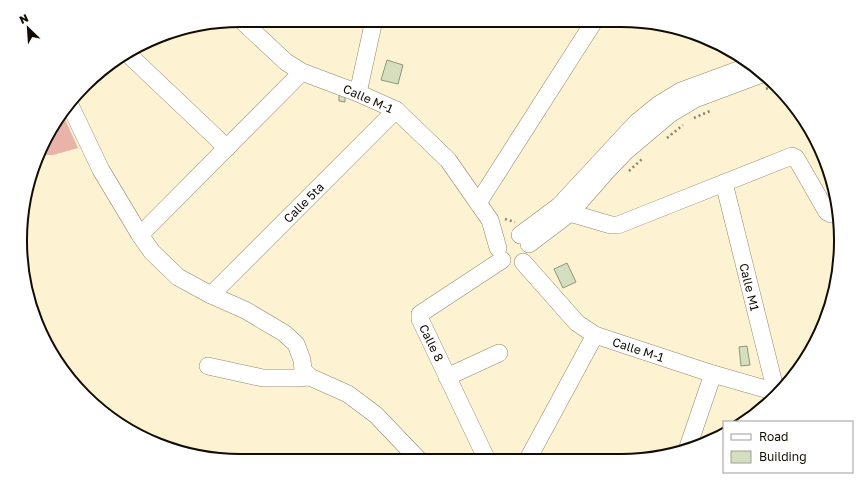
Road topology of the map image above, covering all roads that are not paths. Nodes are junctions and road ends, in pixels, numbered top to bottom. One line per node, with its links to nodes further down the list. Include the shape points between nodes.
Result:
1 (248, 27): 6 (street, Calle M-1, via 286,62)
2 (372, 27): 8 (street)
3 (591, 27): 13 (street)
4 (132, 57): 11 (street)
5 (745, 67): 18 (street, via 681,91 658,105 636,123 559,206)
6 (302, 72): 8 (street, Calle M-1); 11 (street)
7 (762, 82): 14 (street, via 695,99 670,114 621,156)
8 (358, 93): 10 (street, Calle M-1)
9 (72, 110): 17 (street, via 101,170)
10 (396, 110): 13 (street, Calle M-1, via 448,160); 21 (street, Calle 5ta)
11 (227, 148): 17 (street)
12 (724, 183): 14 (street, via 618,225); 15 (street, via 794,156 827,212); 28 (street, Calle M1)
13 (478, 203): 16 (street, Calle M-1)
14 (570, 213): 18 (street)
15 (832, 214)
16 (490, 220): 18 (street, Calle M-1); 19 (street, Calle M-1)
17 (140, 236): 21 (street, via 152,252 178,277)
18 (522, 238): 19 (street, via 513,234 505,236 499,243); 20 (street, via 529,253)
19 (500, 254): 20 (street, via 512,265); 26 (street, Calle 8, via 420,314)
20 (523, 262): 22 (street, Calle M-1, via 577,323)
21 (211, 295): 27 (street, via 245,310 284,333 296,344 303,370)
22 (595, 336): 25 (street, Calle M-1); 33 (street)
23 (499, 353): 26 (street)
24 (208, 366): 27 (street, via 263,378)
25 (713, 374): 29 (street, Calle M-1); 30 (street)
26 (447, 376): 32 (street, Calle 8)
27 (310, 377): 31 (street, via 348,394 376,415)
28 (776, 386)
29 (772, 390)
30 (689, 443)
31 (412, 454)
32 (484, 454)
33 (531, 454)

